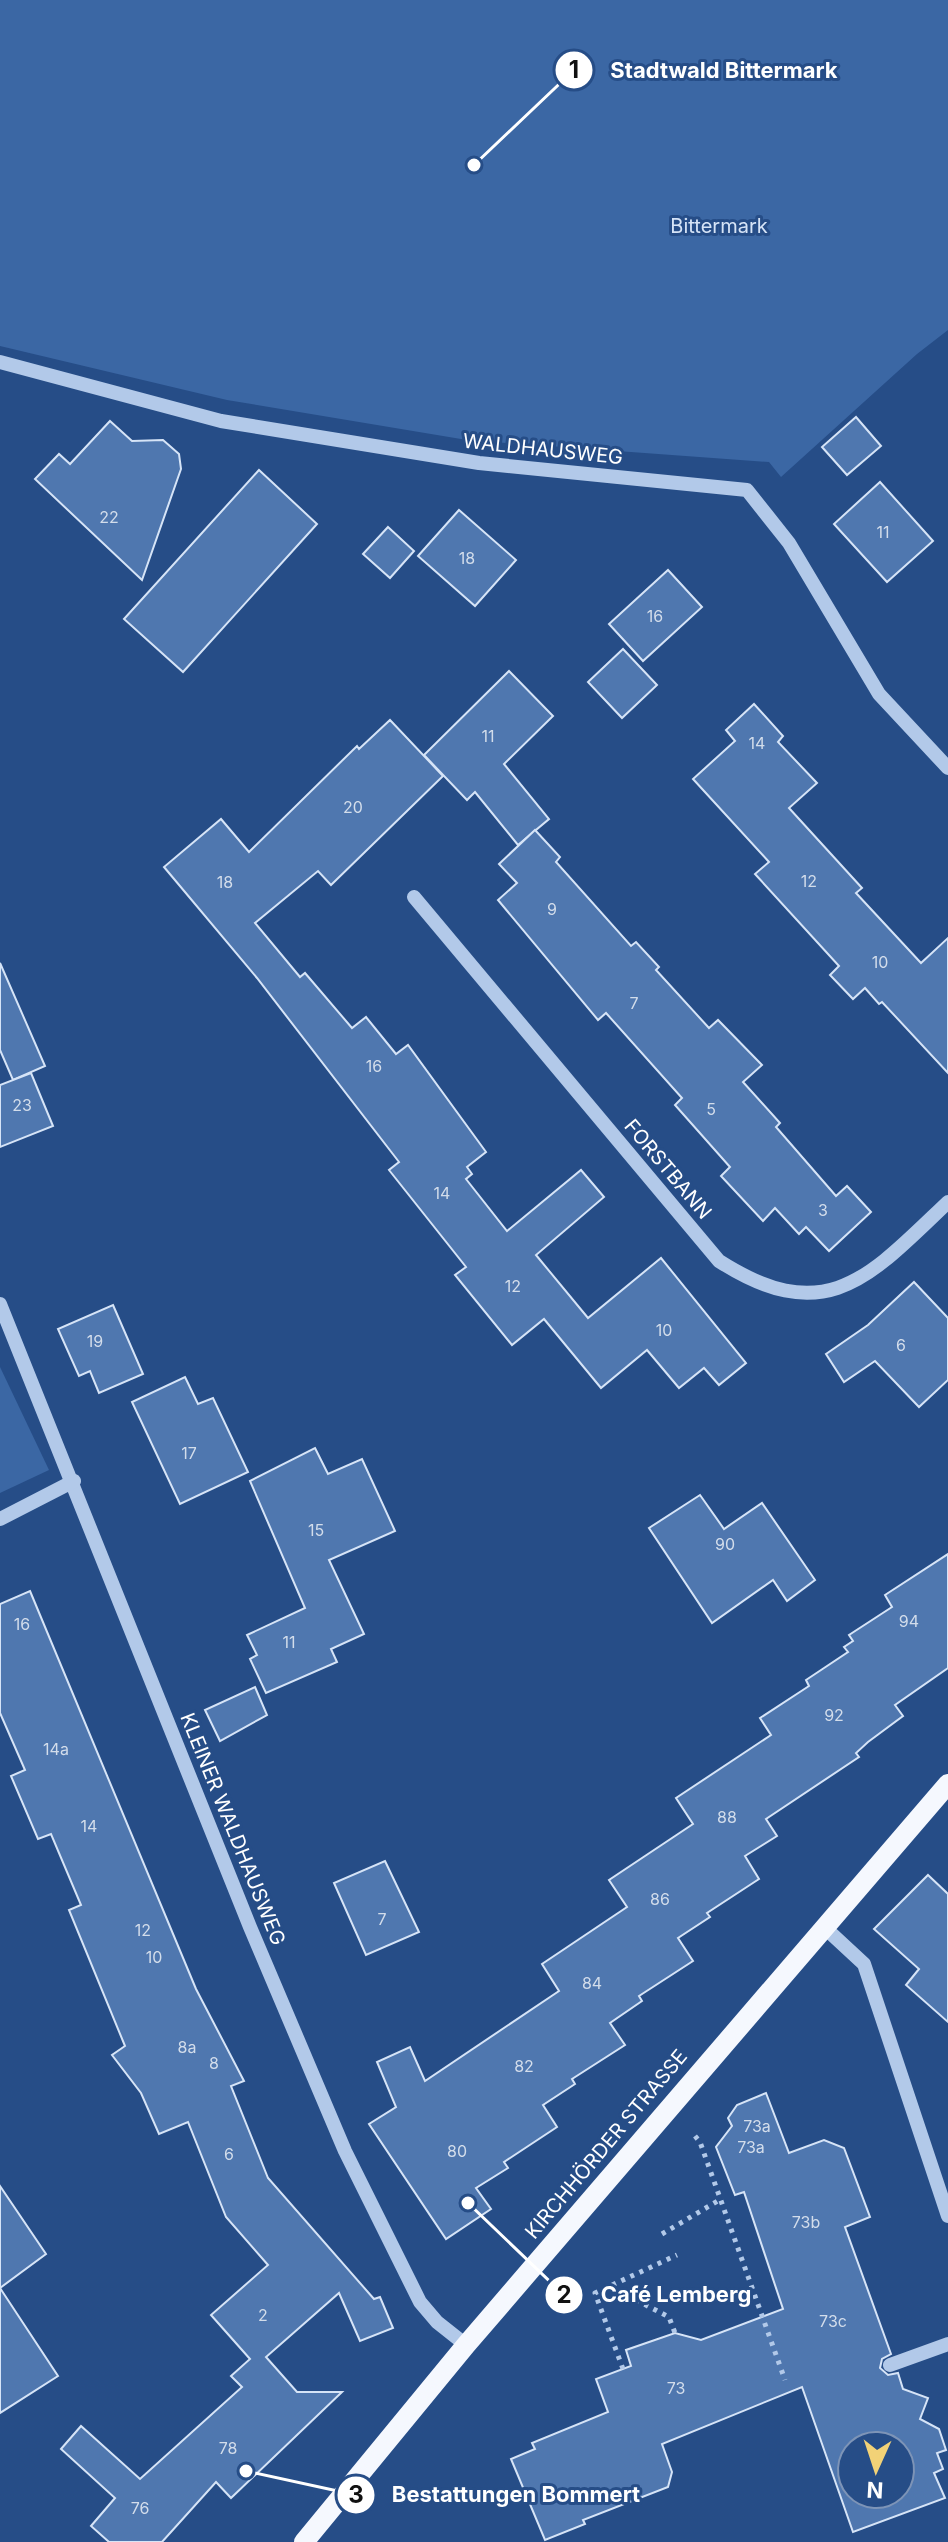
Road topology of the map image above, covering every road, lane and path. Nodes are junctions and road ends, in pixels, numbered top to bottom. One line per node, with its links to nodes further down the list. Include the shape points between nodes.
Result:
1 (0, 362): 2 (street, WALDHAUSWEG, via 221,421 479,463 747,490 789,543 879,694)
2 (948, 768)
3 (414, 897): 4 (street, FORSTBANN, via 719,1261 755,1284 791,1292 854,1282 878,1269)
4 (948, 1202)
5 (0, 1304): 6 (street, KLEINER WALDHAUSWEG)
6 (74, 1481): 7 (street); 18 (street, KLEINER WALDHAUSWEG, via 250,1927 345,2151 420,2302)
7 (0, 1519)
8 (948, 1784): 9 (main road, KIRCHHÖRDER STRASSE)
9 (823, 1926): 12 (street, via 864,1964); 18 (main road, KIRCHHÖRDER STRASSE)
10 (695, 2136): 11 (path)
11 (721, 2199): 13 (path); 21 (path)
12 (948, 2216)
13 (662, 2234)
14 (677, 2255): 15 (path)
15 (609, 2286): 16 (path, via 669,2317); 20 (path, via 595,2293)
16 (675, 2333)
17 (948, 2344): 19 (street)
18 (466, 2345): 22 (main road, KIRCHHÖRDER STRASSE)
19 (890, 2365)
20 (623, 2369)
21 (785, 2380)
22 (304, 2542)

